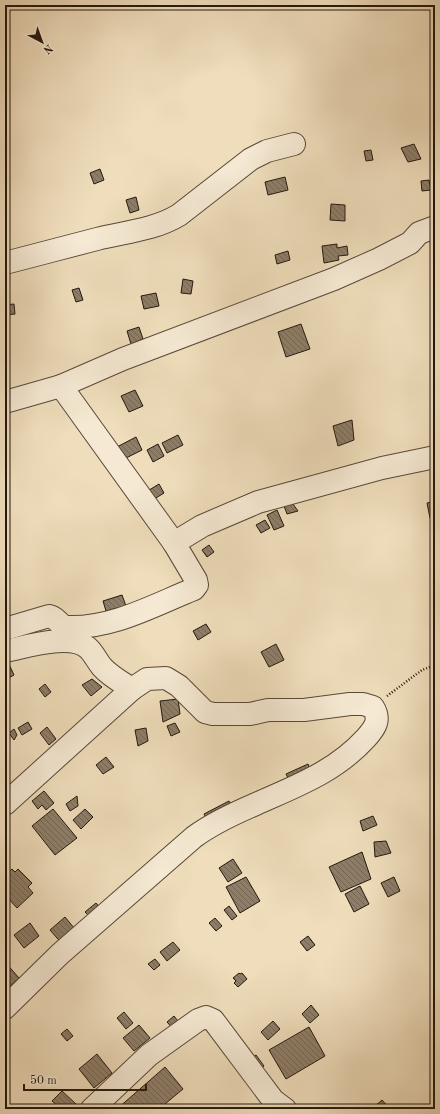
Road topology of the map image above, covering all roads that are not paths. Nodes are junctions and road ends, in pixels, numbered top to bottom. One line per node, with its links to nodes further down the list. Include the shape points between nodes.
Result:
1 (294, 144): 3 (street, via 267,151 251,159 166,223)
2 (435, 227): 4 (street, via 419,233 410,243 379,259 334,279 123,359)
3 (5, 263)
4 (61, 386): 5 (street); 7 (street)
5 (5, 402)
6 (435, 457): 7 (street, via 382,468 258,502 202,526)
7 (174, 543): 8 (street, via 196,580 197,585 194,589 123,618 96,625 65,627 49,616)
8 (5, 629)
9 (5, 651): 10 (street, via 56,641 84,645 106,671)
10 (132, 688): 11 (street); 12 (street, via 147,679 166,678 179,686 205,712 213,714 250,714 268,710 304,710 363,704 373,707 378,721 348,757 317,776 215,824 194,837 60,954)
11 (5, 804)
12 (5, 1008)
13 (92, 1109): 14 (street, via 148,1054 206,1017 213,1020 273,1100)
14 (285, 1109)

